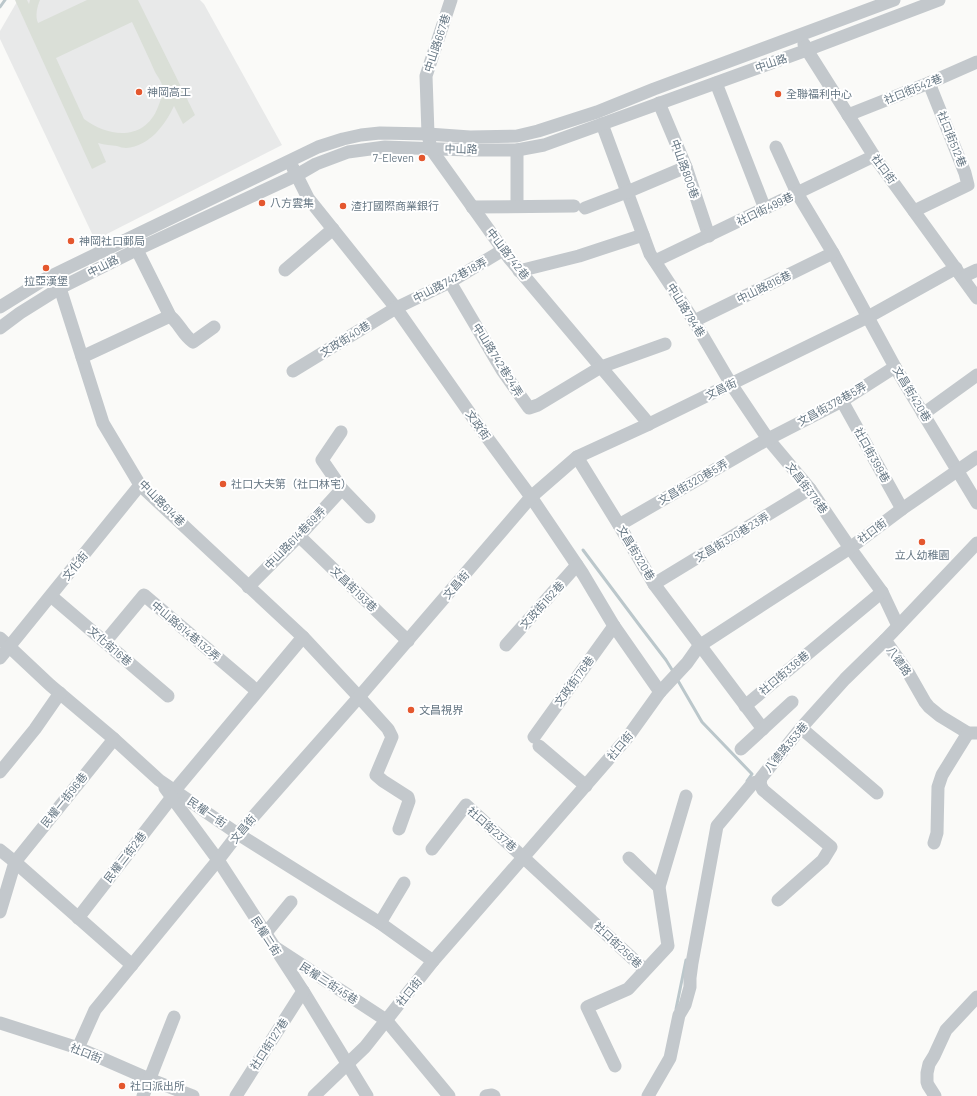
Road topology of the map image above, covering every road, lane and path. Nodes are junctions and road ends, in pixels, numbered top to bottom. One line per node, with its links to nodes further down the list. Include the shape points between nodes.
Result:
1 (451, 0): 12 (street, 中山路667巷, via 426,76)
2 (894, 0): 4 (street, 中山路)
3 (940, 0): 5 (street, 中山路)
4 (800, 35): 5 (street, 社口街); 12 (street, 中山路, via 597,112 538,131 517,136 470,137)
5 (807, 50): 7 (street, 中山路); 10 (street, 社口街)
6 (977, 62): 8 (street, 社口街542巷)
7 (716, 82): 9 (street, 中山路); 24 (street)
8 (929, 83): 10 (street, 社口街542巷); 25 (street, 社口街512巷, via 966,173 968,185)
9 (659, 104): 11 (street, 中山路); 18 (street, 中山路800巷)
10 (848, 115): 16 (street, 社口街)
11 (602, 124): 15 (street, 中山路, via 544,145); 20 (street, 中山路784巷)
12 (428, 134): 14 (street, 中山路742巷); 17 (street, 中山路, via 361,135 318,147)
13 (776, 147): 21 (street)
14 (431, 149): 15 (street, 中山路); 19 (street, 中山路, via 385,147 348,152 316,164); 22 (street, 中山路742巷)
15 (517, 150): 23 (street)
16 (874, 156): 21 (street, 社口街499巷); 25 (street, 社口街)
17 (290, 161): 19 (street, 文政街); 29 (street, 中山路)
18 (686, 167): 20 (street); 28 (street, 中山路800巷)
19 (297, 175): 26 (street, 文政街, via 308,198); 30 (street, 中山路)
20 (627, 192): 23 (street, via 580,207); 27 (street, 中山路784巷)
21 (797, 193): 24 (street, 社口街499巷); 32 (street)
22 (472, 206): 23 (street); 31 (street, 中山路742巷)
23 (517, 206)
24 (765, 209): 28 (street, 社口街499巷)
25 (914, 211): 37 (street, 社口街)
26 (334, 229): 34 (street); 42 (street, 文政街)
27 (643, 235): 33 (street, 中山路784巷); 36 (street, via 580,256)
28 (709, 236): 33 (street, 社口街499巷)
29 (131, 237): 30 (street); 41 (street, 中山路, via 44,278)
30 (137, 250): 39 (street, 中山路); 43 (street)
31 (503, 250): 36 (street, 中山路742巷); 38 (street, 中山路742巷18弄)
32 (833, 253): 44 (street); 45 (street, 中山路816巷)
33 (655, 261): 45 (street, 中山路784巷)
34 (285, 270)
35 (977, 270): 37 (street, 文昌街)
36 (519, 271): 50 (street, 中山路742巷)
37 (959, 273): 40 (street, 社口街); 44 (street, 文昌街)
38 (450, 282): 42 (street, 中山路742巷18弄); 50 (street, 中山路742巷24弄, via 502,370 529,408)
39 (60, 288): 47 (street, 中山路); 49 (street, 中山路614巷)
40 (977, 298)
41 (0, 307)
42 (396, 308): 52 (street, 文政街40巷); 66 (street, 文政街, via 482,432)
43 (170, 316): 46 (street, via 193,342); 49 (street)
44 (868, 317): 51 (street, 文昌街420巷); 54 (street, 文昌街)
45 (694, 321): 54 (street, 中山路784巷)
46 (214, 327)
47 (0, 328)
48 (665, 344): 50 (street)
49 (82, 357): 63 (street, 中山路614巷, via 103,423)
50 (601, 367): 57 (street, 中山路742巷)
51 (895, 367): 55 (street, 文昌街378巷5弄); 56 (street, 文昌街420巷)
52 (293, 371)
53 (977, 375): 56 (street)
54 (731, 384): 57 (street, 文昌街); 59 (street, 文昌街378巷)
55 (842, 401): 59 (street, 文昌街378巷5弄); 68 (street, 社口街399巷)
56 (924, 414): 62 (street, 文昌街420巷)
57 (649, 424): 60 (street, 文昌街)
58 (340, 432): 64 (street, via 322,460)
59 (768, 439): 65 (street, 文昌街378巷); 70 (street, 文昌街320巷5弄)
60 (577, 457): 66 (street, 文昌街); 70 (street, 文昌街320巷)
61 (977, 457): 62 (street, 社口街)
62 (957, 470): 67 (street, 文昌街420巷); 68 (street, 社口街)
63 (140, 484): 76 (street, 中山路614巷); 78 (street, 文化街)
64 (342, 489): 69 (street); 71 (street, 中山路614巷69弄)
65 (810, 489): 73 (street, 文昌街378巷); 75 (street, 文昌街320巷23弄)
66 (531, 497): 74 (street, 文政街); 83 (street, 文昌街)
67 (977, 504)
68 (902, 509): 73 (street, 社口街)
69 (369, 517)
70 (619, 525): 75 (street, 文昌街320巷)
71 (299, 536): 76 (street, 中山路614巷69弄); 83 (street, 文昌街193巷)
72 (977, 543): 80 (street, 八德路)
73 (850, 548): 77 (street, 文昌街378巷); 87 (street, 社口街)
74 (577, 565): 79 (street, 文政街); 86 (street, 文政街162巷)
75 (654, 584): 87 (street, 文昌街320巷)
76 (248, 586): 81 (street, 中山路614巷)
77 (882, 592): 80 (street, 文昌街378巷); 95 (street, 社口街336巷)
78 (51, 596): 84 (street, 文化街); 85 (street, 文化街16巷)
79 (614, 626): 90 (street, 文政街); 103 (street, 文政街176巷, via 536,741)
80 (898, 626): 82 (street, 八德路)
81 (303, 637): 89 (street); 93 (street, 中山路614巷)
82 (885, 640): 96 (street, 八德路353巷, via 845,679); 98 (street, 八德路, via 929,707 940,716)
83 (408, 641): 93 (street, 文昌街)
84 (5, 642): 88 (street, 文化街); 91 (street, 民權一街)
85 (105, 642): 89 (street, 中山路614巷132弄, via 144,595); 92 (street, 文化街16巷)
86 (506, 645)
87 (700, 646): 90 (street, 社口街); 95 (street)
88 (0, 658)
89 (257, 691): 105 (street)
90 (660, 692): 103 (street, 社口街, via 627,738)
91 (60, 693): 99 (street, 民權一街); 101 (street)
92 (168, 696)
93 (359, 697): 107 (street, 中山路614巷, via 388,729 392,737 376,775 408,797 409,801); 108 (street, 文昌街)
94 (792, 702): 97 (street)
95 (745, 706): 97 (street)
96 (801, 728): 102 (street, 八德路353巷, via 762,775); 104 (street)
97 (763, 729): 100 (street)
98 (973, 733): 109 (street, via 942,775 938,787 937,833)
99 (114, 739): 105 (street, 民權一街); 115 (street, 民權一街96巷)
100 (741, 749)
101 (0, 772)
102 (760, 781): 118 (street, 八德路353巷, via 763,790 831,847 823,860); 144 (street, via 753,784 718,826 692,963 689,993 679,1015 670,1058)
103 (586, 786): 112 (street, 社口街)
104 (877, 793)
105 (173, 794): 108 (street, 民權一街); 114 (street, 民權二街); 121 (street, 民權二街2巷)
106 (686, 796): 117 (street, 社口街256巷)
107 (399, 829)
108 (238, 834): 114 (street, 文昌街); 122 (street, 民權一街)
109 (934, 843)
110 (432, 849): 112 (street, 社口街237巷, via 466,805)
111 (0, 850): 115 (street)
112 (524, 858): 124 (street, 社口街); 126 (street, 社口街256巷)
113 (629, 858): 117 (street)
114 (218, 860): 123 (street, 民權二街); 125 (street, 文昌街)
115 (15, 862): 120 (street); 121 (street)
116 (404, 883): 122 (street)
117 (659, 887): 126 (street, 社口街256巷, via 668,946)
118 (778, 900)
119 (291, 902): 123 (street)
120 (0, 912)
121 (78, 918): 125 (street)
122 (380, 923): 124 (street, 民權一街)
123 (268, 939): 127 (street, 民權二街); 130 (street, 民權二街45巷)
124 (434, 961): 130 (street, 社口街)
125 (132, 965): 132 (street, 文昌街, via 95,1010)
126 (645, 970): 134 (street, via 628,989 587,1007)
127 (302, 991): 133 (street, 民權二街); 138 (street, 社口街127巷)
128 (977, 997): 145 (street, via 946,1030 929,1064 927,1082)
129 (174, 1017): 135 (street)
130 (386, 1020): 133 (street, 社口街, via 365,1047); 141 (street, 民權二街45巷)
131 (0, 1023): 132 (street, 社口街)
132 (78, 1048): 135 (street, 社口街)
133 (347, 1064): 139 (street, 社口街); 140 (street, 民權二街)
134 (615, 1066)
135 (149, 1079): 136 (street); 137 (street, 社口街)
136 (143, 1096)
137 (193, 1096)
138 (236, 1096)
139 (314, 1096)
140 (367, 1096)
141 (449, 1096)
142 (486, 1096): 143 (street)
143 (494, 1096)
144 (648, 1096)
145 (934, 1096)

